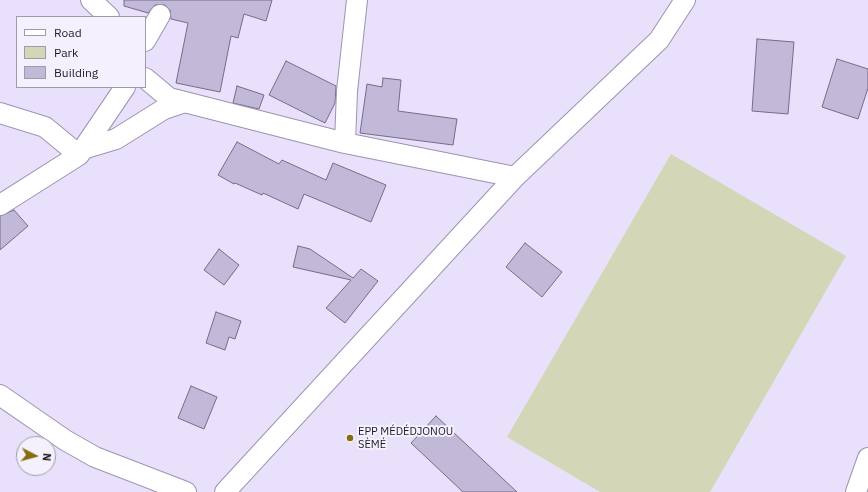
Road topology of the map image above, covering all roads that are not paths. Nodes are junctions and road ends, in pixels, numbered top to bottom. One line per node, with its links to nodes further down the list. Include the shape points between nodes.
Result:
1 (91, 0): 5 (street)
2 (357, 0): 11 (street, via 347,91)
3 (685, 0): 13 (street, via 659,40)
4 (160, 15): 6 (street)
5 (108, 16)
6 (146, 39)
7 (146, 79): 9 (street, via 169,98)
8 (124, 88): 12 (street)
9 (185, 102): 11 (street); 12 (street, via 164,109 116,139)
10 (0, 113): 12 (street, via 45,127)
11 (346, 143): 13 (street)
12 (81, 152): 14 (street)
13 (515, 177): 18 (street)
14 (0, 205)
15 (0, 395): 17 (street, via 65,440 95,457)
16 (868, 458): 19 (street)
17 (186, 492)
18 (225, 492)
19 (856, 492)

